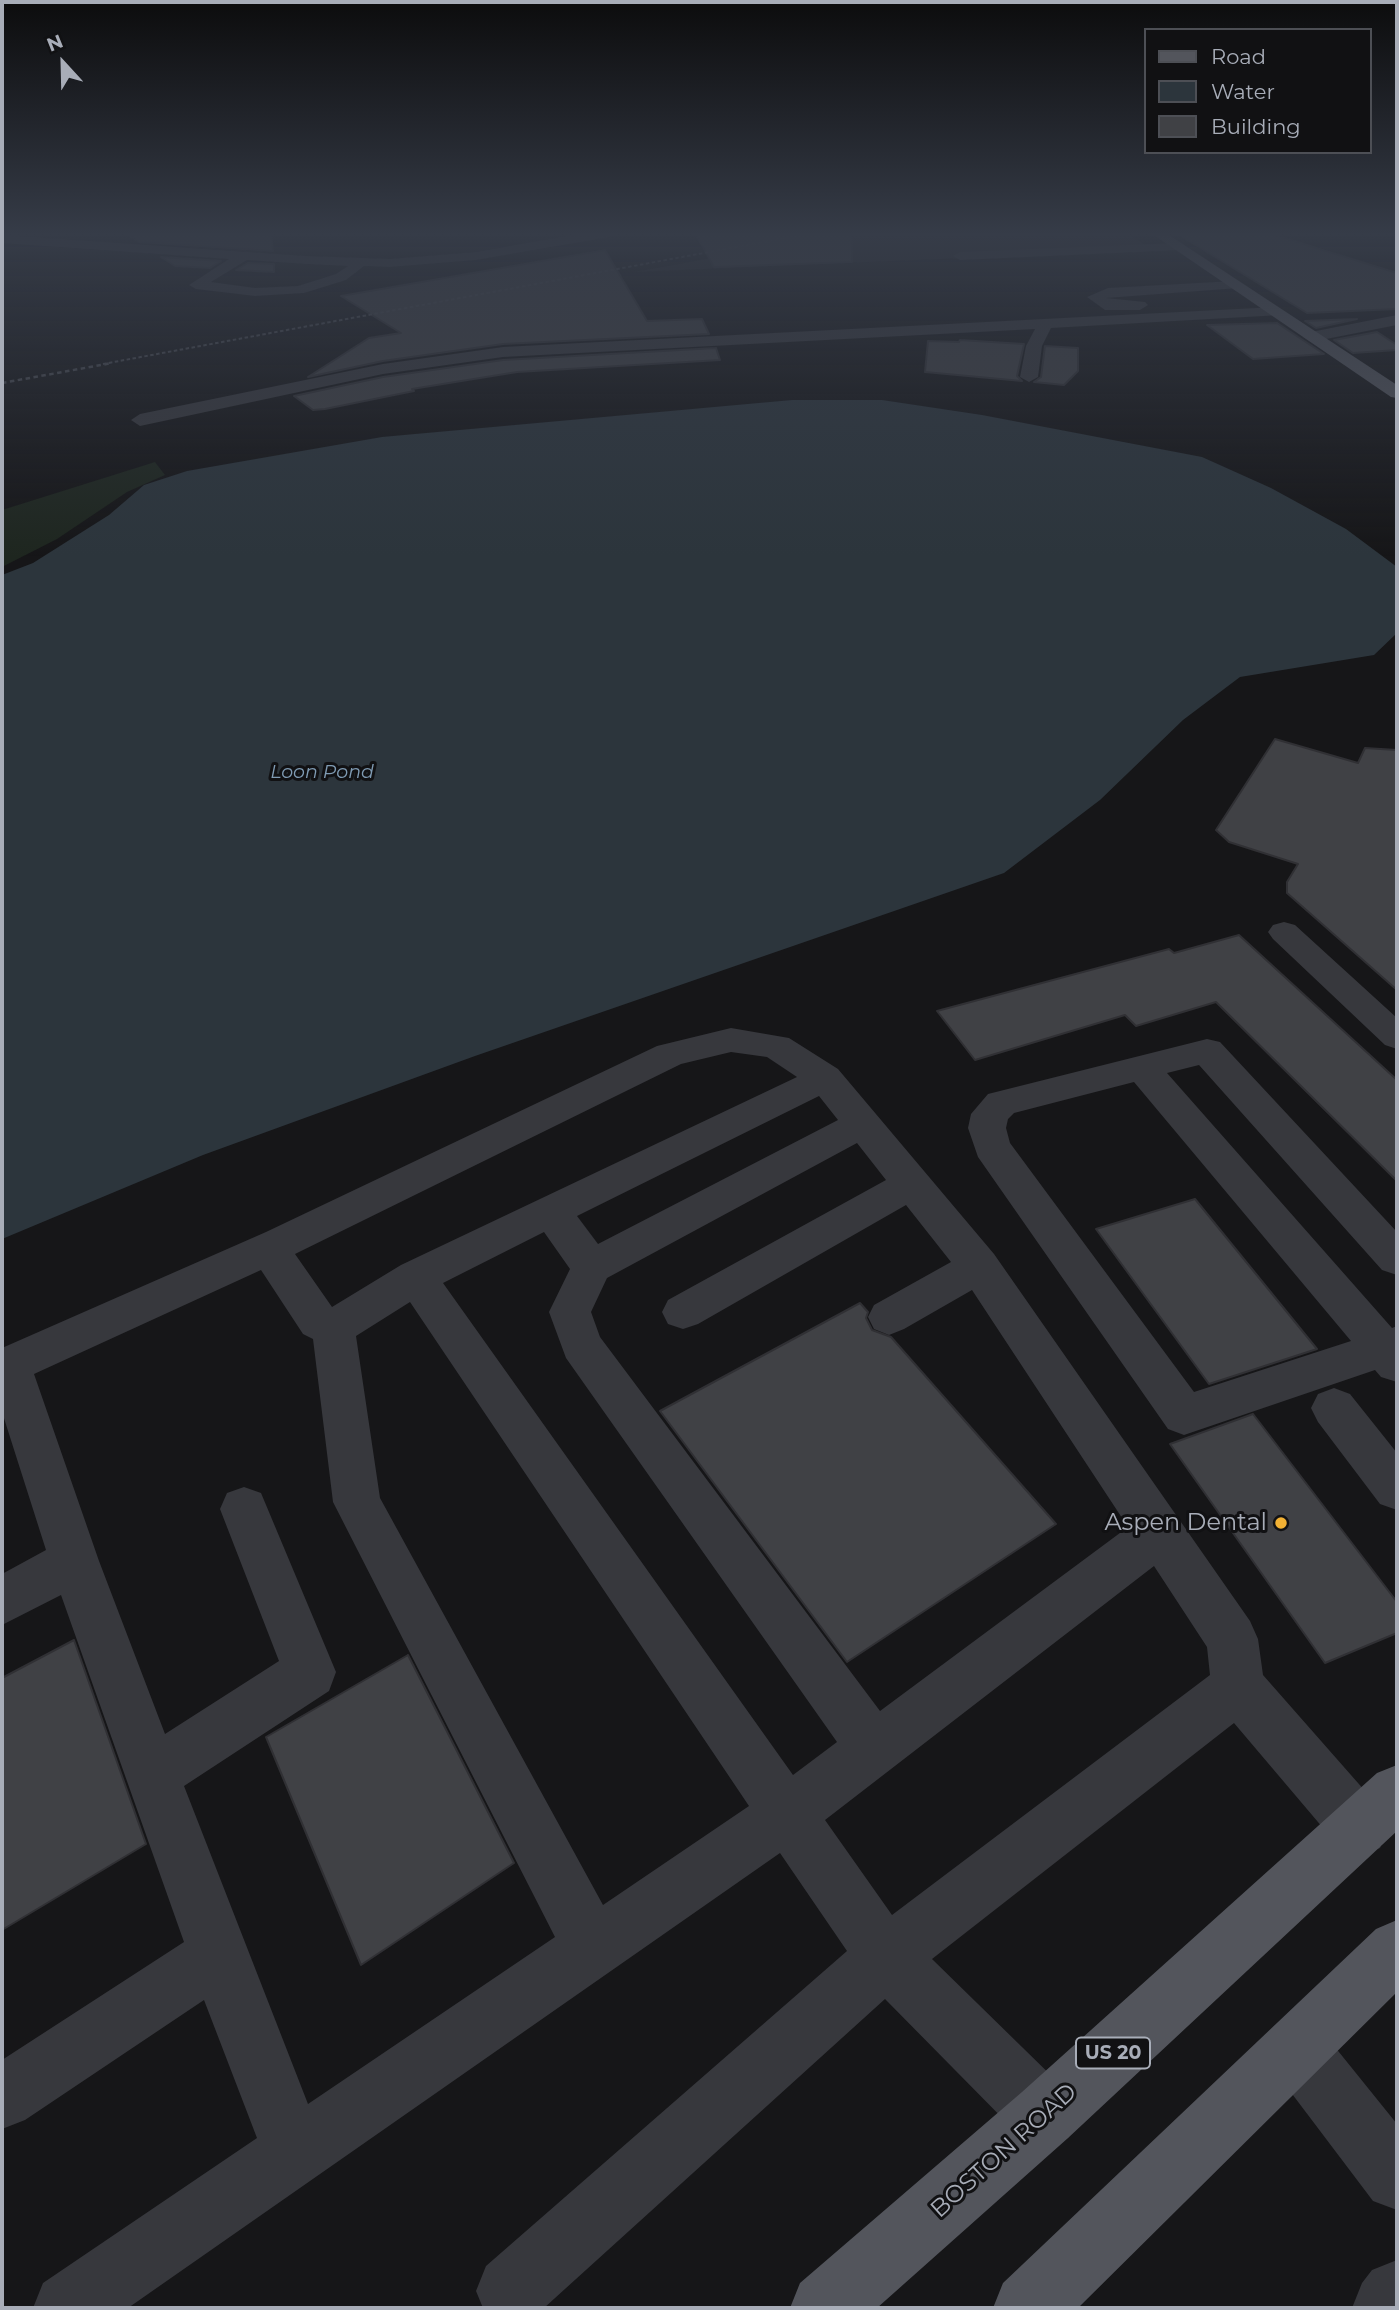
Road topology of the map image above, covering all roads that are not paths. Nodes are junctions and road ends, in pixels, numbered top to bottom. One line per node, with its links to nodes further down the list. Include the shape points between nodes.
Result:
1 (731, 341): 6 (street, via 491,353 383,369)
2 (1037, 341): 4 (street)
3 (1317, 341): 5 (main road)
4 (1029, 377)
5 (1397, 393)
6 (141, 420)
7 (1284, 932): 8 (street)
8 (1397, 1037)
9 (1142, 1068): 15 (street, via 1207,1051); 22 (street); 22 (street, via 1001,1103 990,1114 987,1128 992,1147 1184,1415)
10 (825, 1078): 11 (street); 13 (street); 14 (street, via 776,1046 731,1040 670,1055)
11 (862, 1124): 12 (street); 17 (street)
12 (911, 1184): 16 (street); 19 (street)
13 (551, 1211): 17 (street); 18 (street)
14 (269, 1248): 21 (street, via 318,1322); 23 (street)
15 (1397, 1259)
16 (979, 1266): 20 (street); 27 (street)
17 (592, 1267): 31 (street, via 570,1312 581,1345)
18 (416, 1277): 21 (street); 34 (street)
19 (683, 1312)
20 (889, 1317)
21 (333, 1328): 35 (street, via 357,1502)
22 (1393, 1352)
23 (6, 1367): 28 (street)
24 (1334, 1408): 25 (street)
25 (1397, 1489)
26 (244, 1508): 32 (street, via 310,1672)
27 (1160, 1532): 30 (street, via 1232,1639); 31 (street)
28 (74, 1561): 29 (street); 32 (street)
29 (2, 1601)
30 (1238, 1687): 33 (street); 38 (street)
31 (873, 1747): 34 (street)
32 (153, 1774): 37 (street)
33 (1378, 1810): 41 (main road, BOSTON ROAD / US 20)
34 (787, 1814): 35 (street); 38 (street)
35 (593, 1947): 42 (street)
36 (1397, 1950): 39 (main road)
37 (220, 1954): 40 (street); 42 (street)
38 (886, 1957): 41 (street); 46 (street)
39 (1296, 2048): 43 (street); 45 (main road)
40 (2, 2097)
41 (1045, 2115): 48 (main road, BOSTON ROAD / US 20)
42 (295, 2151): 47 (street)
43 (1397, 2177)
44 (1397, 2295): 49 (street)
45 (1052, 2299)
46 (507, 2302)
47 (68, 2308)
48 (825, 2308)
49 (1387, 2308)

